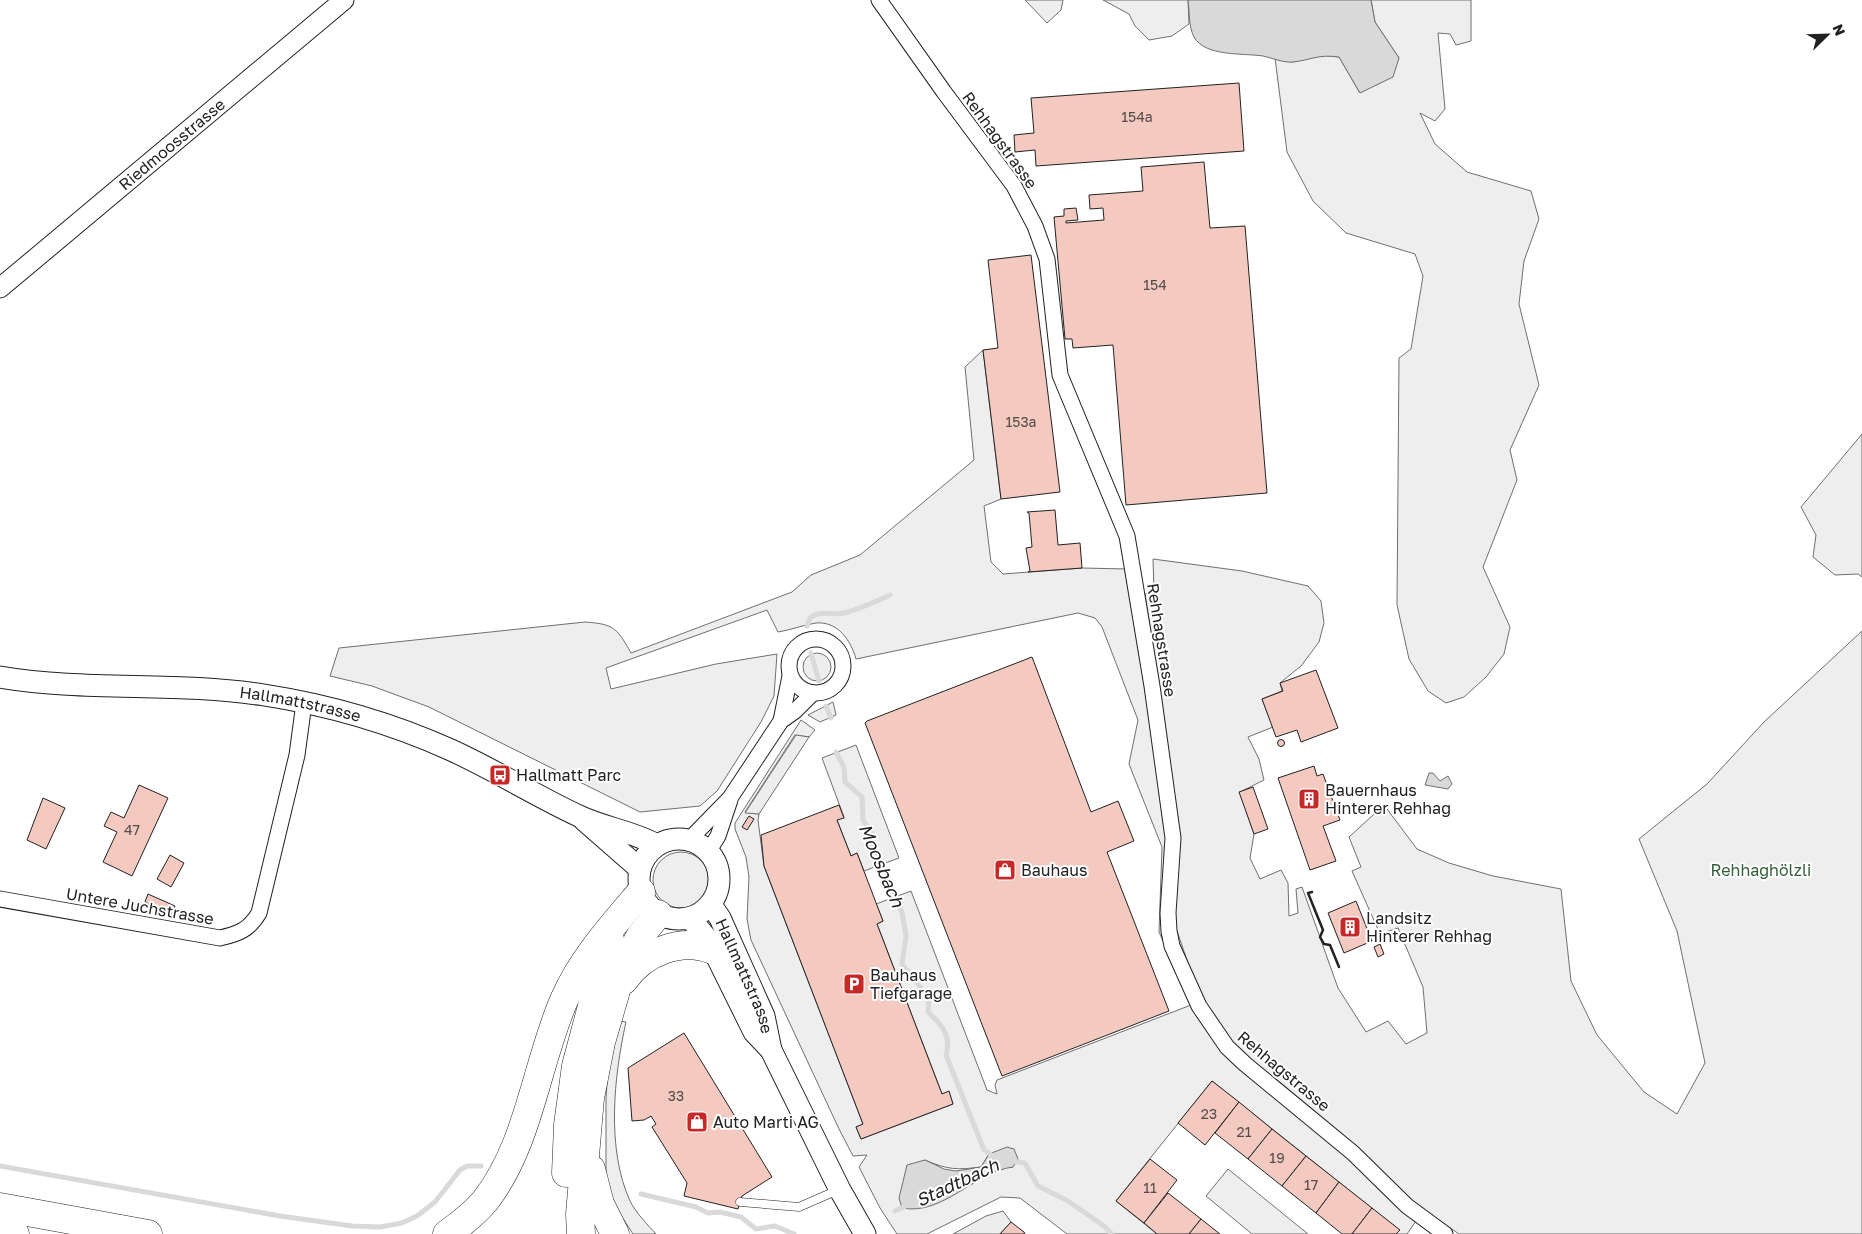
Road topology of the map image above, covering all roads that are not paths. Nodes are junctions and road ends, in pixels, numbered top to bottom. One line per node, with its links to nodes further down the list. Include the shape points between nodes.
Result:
1 (344, 0): 3 (street, Riedmoosstrasse)
2 (879, 0): 35 (street, Rehhagstrasse, via 1014,186 1035,226 1047,259 1060,375 1127,536 1173,838 1169,931 1172,946 1195,999 1210,1025 1245,1064 1354,1153 1407,1206)
3 (0, 288)
4 (0, 676): 7 (main road, Hallmattstrasse, via 64,684 218,690)
5 (790, 676): 6 (street, via 802,690); 6 (street, via 790,658 798,646 819,640 833,646 842,658 842,674 830,689); 8 (street)
6 (813, 693): 8 (street)
7 (304, 703): 10 (main road, Hallmattstrasse, via 378,721 429,741); 15 (street, Untere Juchstrasse, via 297,755 259,913 252,926 238,934 220,938)
8 (781, 721): 9 (street)
9 (730, 798): 11 (street); 13 (street, via 718,836)
10 (580, 817): 12 (main road, Hallmattstrasse, via 638,834); 14 (main road, Hallmattstrasse)
11 (689, 840): 12 (main road, via 673,839); 13 (main road)
12 (657, 845): 14 (main road, via 648,853)
13 (708, 852): 16 (main road, Hallmattstrasse, via 719,876 716,897)
14 (640, 880): 17 (main road, Hallmattstrasse, via 647,904); 19 (highway)
15 (0, 899)
16 (711, 905): 18 (main road, Hallmattstrasse); 22 (main road, Hallmattstrasse, via 720,918 764,1016)
17 (658, 914): 18 (main road, Hallmattstrasse, via 673,919); 21 (highway, via 630,953)
18 (690, 918): 20 (main road, Hallmattstrasse)
19 (612, 928): 30 (highway, via 586,957 564,999 521,1130 497,1183 465,1222); 31 (highway, via 583,1035 571,1096)
20 (713, 950): 21 (highway, via 685,946 652,954 630,973); 22 (main road, Hallmattstrasse, via 754,1032)
21 (618, 989): 23 (highway, via 595,1071)
22 (771, 1050): 24 (main road, Hallmattstrasse)
23 (588, 1126): 32 (highway); 33 (highway, via 589,1158 596,1194)
24 (840, 1190): 25 (lane, via 799,1207); 34 (main road, Hallmattstrasse)
25 (740, 1202)
26 (0, 1208): 29 (highway)
27 (0, 1231): 28 (highway)
28 (16, 1234)
29 (148, 1234)
30 (448, 1234)
31 (566, 1234)
32 (581, 1234)
33 (615, 1234)
34 (865, 1234)
35 (1445, 1234)

